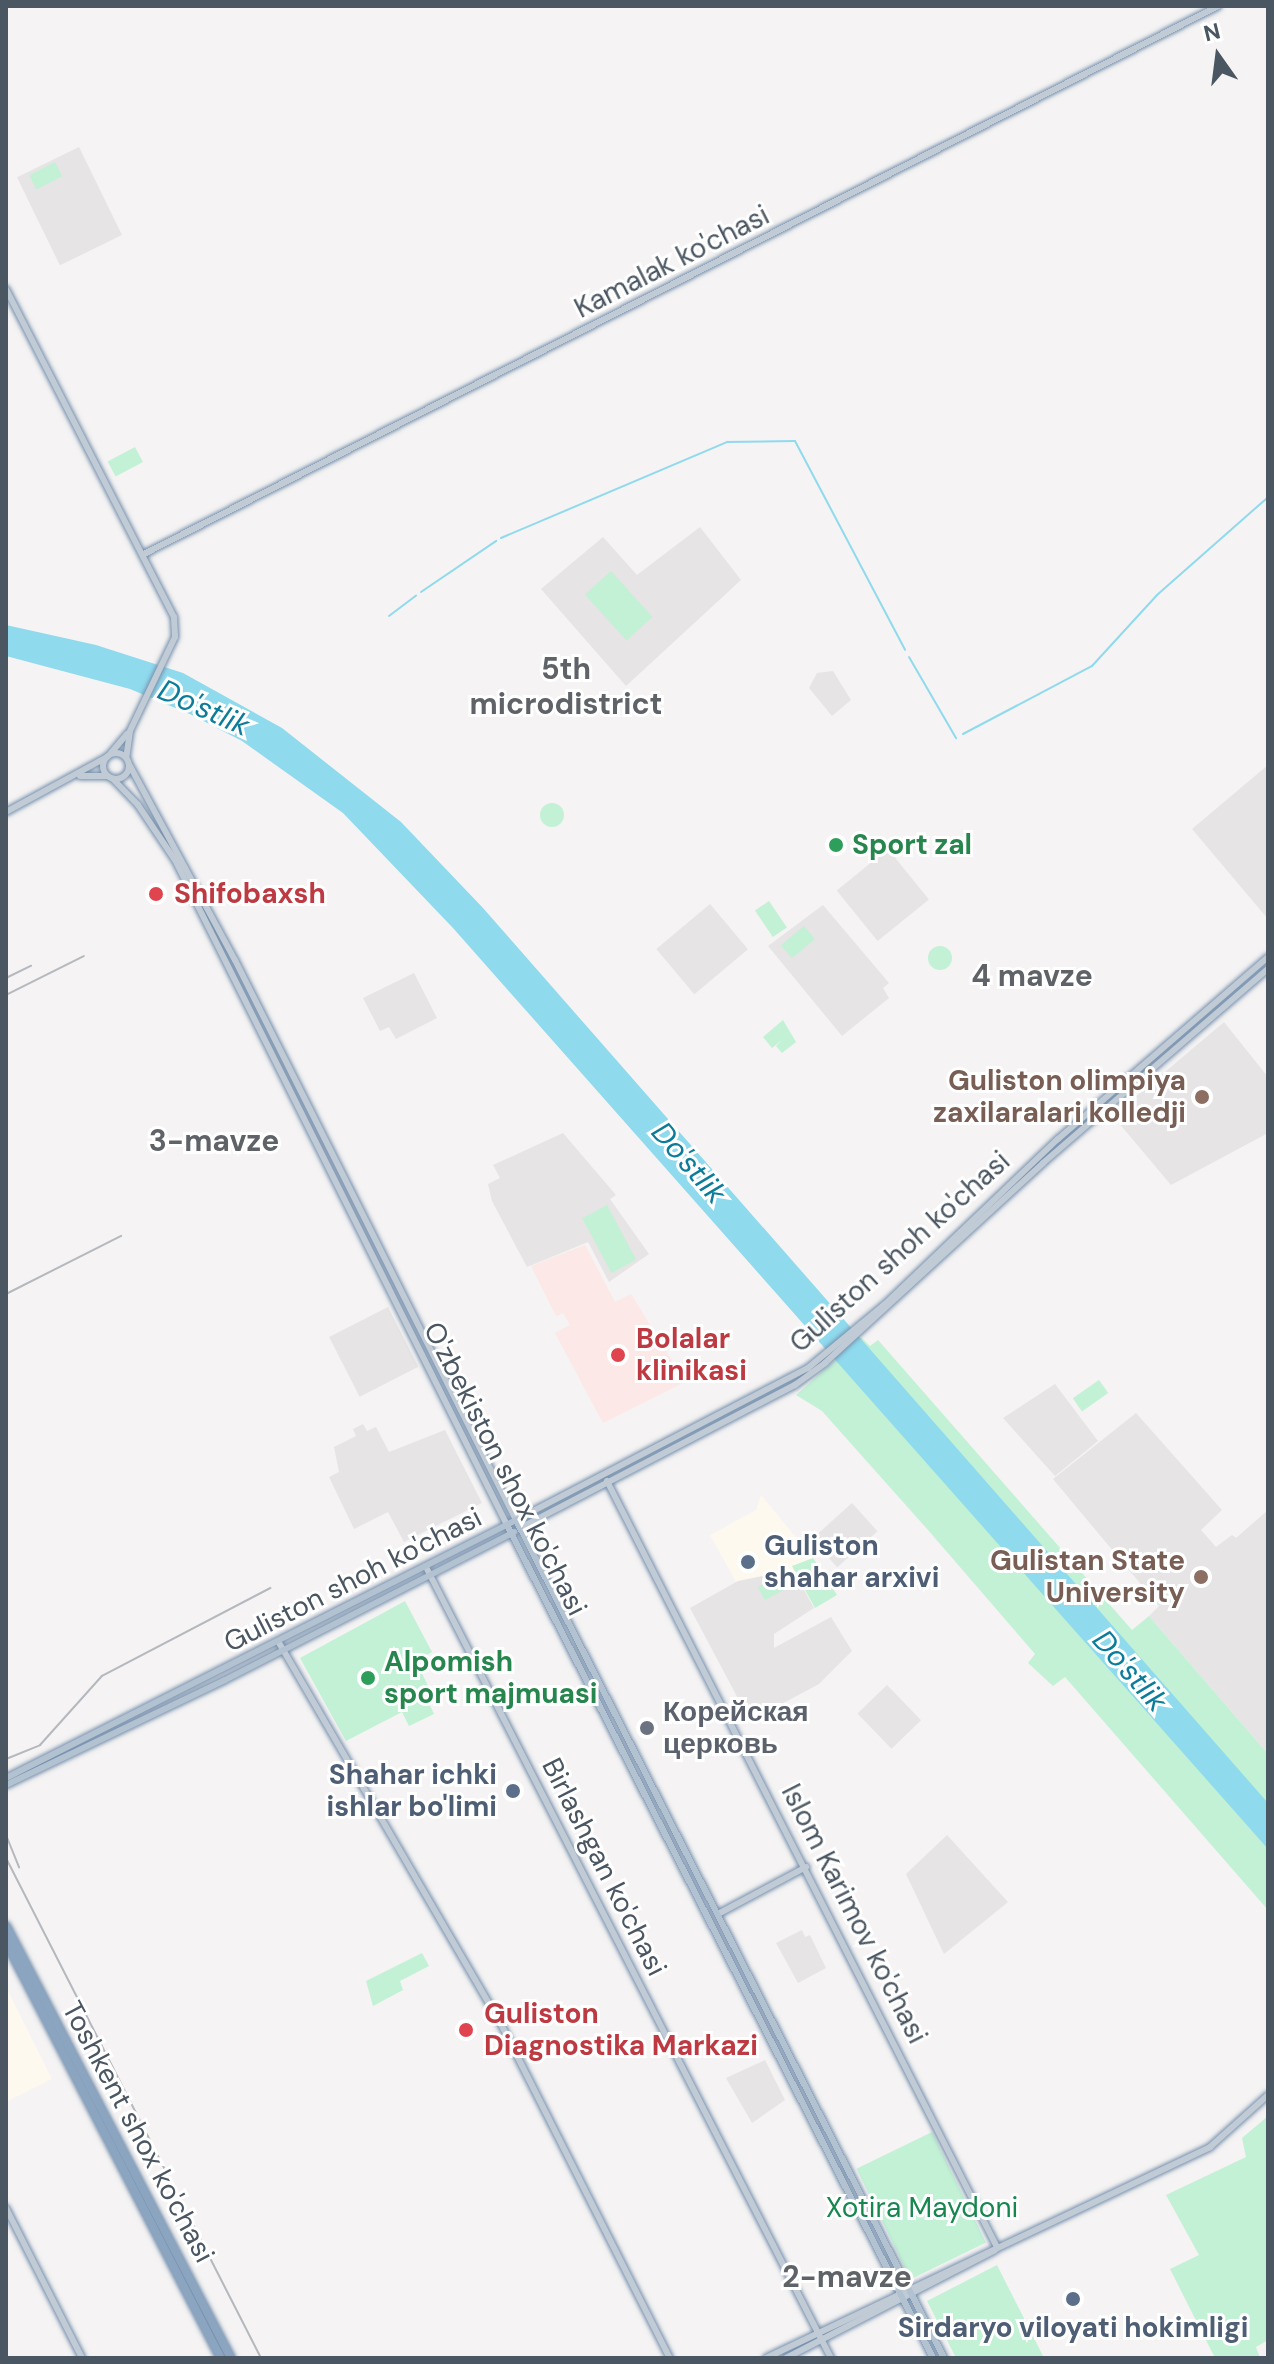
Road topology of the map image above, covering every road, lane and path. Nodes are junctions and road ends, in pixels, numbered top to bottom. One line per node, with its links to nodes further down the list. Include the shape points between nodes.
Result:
1 (1218, 6): 3 (main road, Kamalak ko'chasi)
2 (6, 289): 3 (main road)
3 (144, 554): 4 (main road, via 174,620 175,637)
4 (130, 731): 5 (main road); 6 (main road)
5 (108, 756): 6 (main road); 8 (main road); 9 (main road)
6 (126, 758): 7 (main road)
7 (130, 766): 9 (main road, via 126,775); 17 (main road, O'zbekiston shox ko'chasi)
8 (76, 776): 9 (main road); 10 (main road)
9 (110, 778): 18 (main road, O'zbekiston shox ko'chasi, via 138,805 175,860)
10 (6, 812)
11 (1268, 957): 13 (main road, Guliston shoh ko'chasi, via 1058,1139)
12 (1268, 969): 13 (main road, Guliston shoh ko'chasi)
13 (860, 1329): 14 (main road, Guliston shoh ko'chasi)
14 (823, 1360): 15 (main road, Guliston shoh ko'chasi); 16 (main road, Guliston shoh ko'chasi, via 795,1385)
15 (604, 1475): 16 (main road, Islom Karimov ko'chasi); 19 (main road, Guliston shoh ko'chasi)
16 (608, 1483): 21 (main road, Guliston shoh ko'chasi); 32 (main road, Islom Karimov ko'chasi)
17 (509, 1506): 18 (main road); 19 (main road, O'zbekiston shox ko'chasi)
18 (500, 1510): 20 (main road, O'zbekiston shox ko'chasi)
19 (516, 1520): 20 (main road, Guliston shoh ko'chasi); 21 (main road, O'zbekiston shox ko'chasi)
20 (507, 1525): 22 (main road, O'zbekiston shox ko'chasi); 25 (main road, Guliston shoh ko'chasi)
21 (520, 1528): 22 (main road, Guliston shoh ko'chasi); 23 (main road, O'zbekiston shox ko'chasi)
22 (512, 1533): 24 (main road, O'zbekiston shox ko'chasi); 26 (main road, Guliston shoh ko'chasi)
23 (527, 1542): 24 (main road); 33 (main road, O'zbekiston shox ko'chasi)
24 (519, 1546): 41 (main road, O'zbekiston shox ko'chasi)
25 (426, 1567): 26 (main road, Birlashgan ko'chasi); 27 (main road, Guliston shoh ko'chasi)
26 (430, 1575): 28 (main road, Guliston shoh ko'chasi); 42 (main road, Birlashgan ko'chasi)
27 (278, 1641): 28 (main road); 29 (main road, Guliston shoh ko'chasi)
28 (282, 1650): 29 (main road, Guliston shoh ko'chasi); 47 (main road, via 501,2024)
29 (132, 1719): 30 (main road, Guliston shoh ko'chasi); 31 (main road, Guliston shoh ko'chasi)
30 (6, 1778)
31 (6, 1785)
32 (806, 1867): 33 (main road); 39 (main road, Islom Karimov ko'chasi)
33 (718, 1914): 40 (main road, O'zbekiston shox ko'chasi)
34 (6, 1926): 36 (highway, Toshkent shox ko'chasi)
35 (6, 1942): 36 (highway, Toshkent shox ko'chasi)
36 (23, 1966): 45 (highway, Toshkent shox ko'chasi); 46 (highway, Toshkent shox ko'chasi)
37 (1268, 2095): 39 (main road, via 1210,2147)
38 (6, 2208): 44 (main road)
39 (997, 2247): 40 (main road)
40 (910, 2291): 41 (main road); 52 (main road, O'zbekiston shox ko'chasi)
41 (901, 2295): 42 (main road); 43 (main road); 51 (main road, O'zbekiston shox ko'chasi)
42 (818, 2332): 43 (main road, Birlashgan ko'chasi); 48 (main road)
43 (822, 2340): 49 (main road); 50 (main road, Birlashgan ko'chasi)
44 (82, 2358)
45 (221, 2358)
46 (231, 2358)
47 (670, 2358)
48 (766, 2358)
49 (786, 2358)
50 (831, 2358)
51 (933, 2358)
52 (944, 2358)

